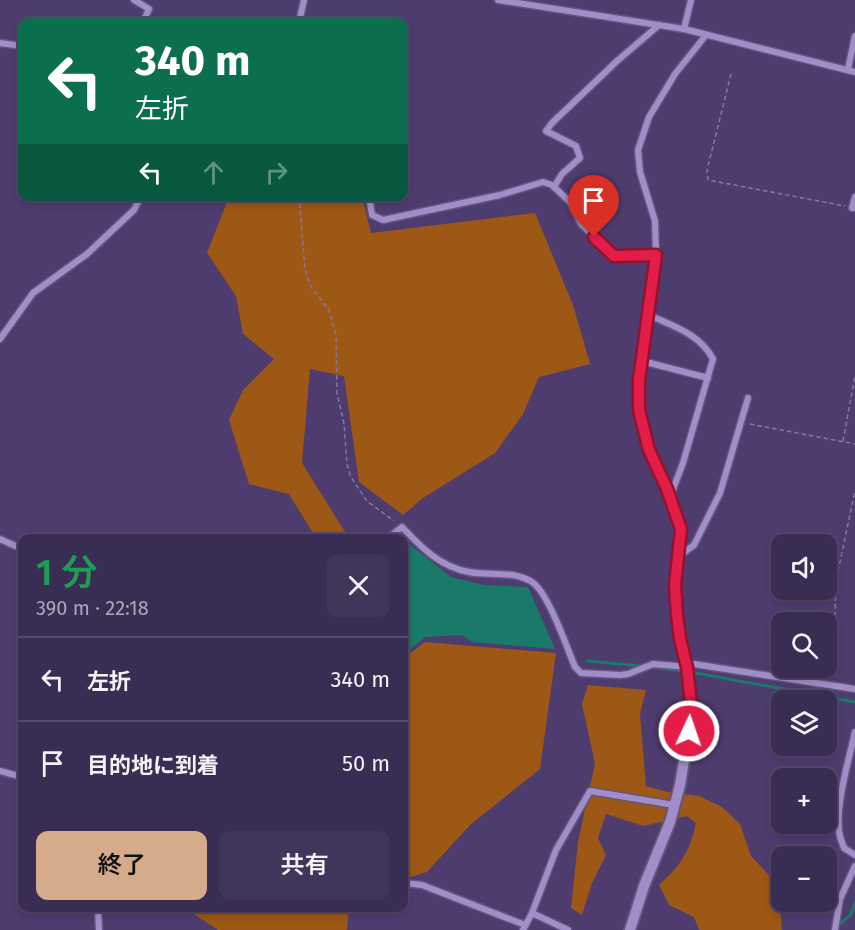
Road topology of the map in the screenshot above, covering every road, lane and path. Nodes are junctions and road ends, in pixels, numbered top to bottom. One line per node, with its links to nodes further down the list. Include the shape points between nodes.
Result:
1 (134, 0): 5 (street, via 149,9)
2 (303, 0): 6 (street)
3 (498, 0): 7 (street)
4 (691, 0): 8 (street)
5 (145, 18)
6 (300, 18)
7 (659, 25): 8 (street); 15 (street, via 546,131 576,146 580,158)
8 (684, 29): 9 (street)
9 (706, 34): 13 (street); 21 (street, via 649,117 638,150 640,172 655,221)
10 (855, 36): 13 (street)
11 (0, 43): 12 (street)
12 (18, 45)
13 (851, 71)
14 (731, 74): 20 (path, via 707,170 708,180)
15 (554, 187): 19 (street, via 543,182 383,220 372,215); 21 (street, via 570,202 581,224 614,256)
16 (855, 197): 20 (street)
17 (138, 201): 23 (street, via 134,210 87,254 33,293)
18 (299, 201): 33 (path, via 305,270 328,310 336,336 337,393 351,477 367,501)
19 (370, 201)
20 (853, 208)
21 (656, 255): 22 (street)
22 (649, 315): 24 (street); 26 (street, via 689,333 707,348 713,359)
23 (0, 339)
24 (642, 361): 26 (street); 32 (street, via 639,410 649,450)
25 (855, 376): 29 (path)
26 (708, 378): 32 (street)
27 (748, 398): 28 (street)
28 (741, 422): 29 (path); 37 (street, via 720,492 694,544)
29 (843, 442): 30 (path)
30 (855, 444)
31 (855, 491): 39 (path, via 837,581)
32 (670, 497): 37 (street, via 681,529)
33 (402, 527): 34 (street); 38 (street, via 426,552 448,567 512,575 533,582 548,604 581,673 620,675 653,664)
34 (393, 534)
35 (0, 539): 36 (street)
36 (18, 547)
37 (679, 556): 38 (street, via 675,585 677,615)
38 (687, 665): 39 (street); 44 (street, via 692,713)
39 (833, 686): 40 (street)
40 (855, 689)
41 (855, 732): 45 (street, via 842,784 839,830 844,848)
42 (0, 771): 43 (street)
43 (18, 776)
44 (674, 805): 49 (street, via 590,791 556,850); 53 (street)
45 (855, 855)
46 (855, 866): 54 (street, via 840,899)
47 (408, 884): 50 (street, via 422,885)
48 (98, 912): 51 (street)
49 (532, 913): 50 (street); 52 (street)
50 (524, 928)
51 (99, 930)
52 (568, 930)
53 (630, 930)
54 (835, 930)

